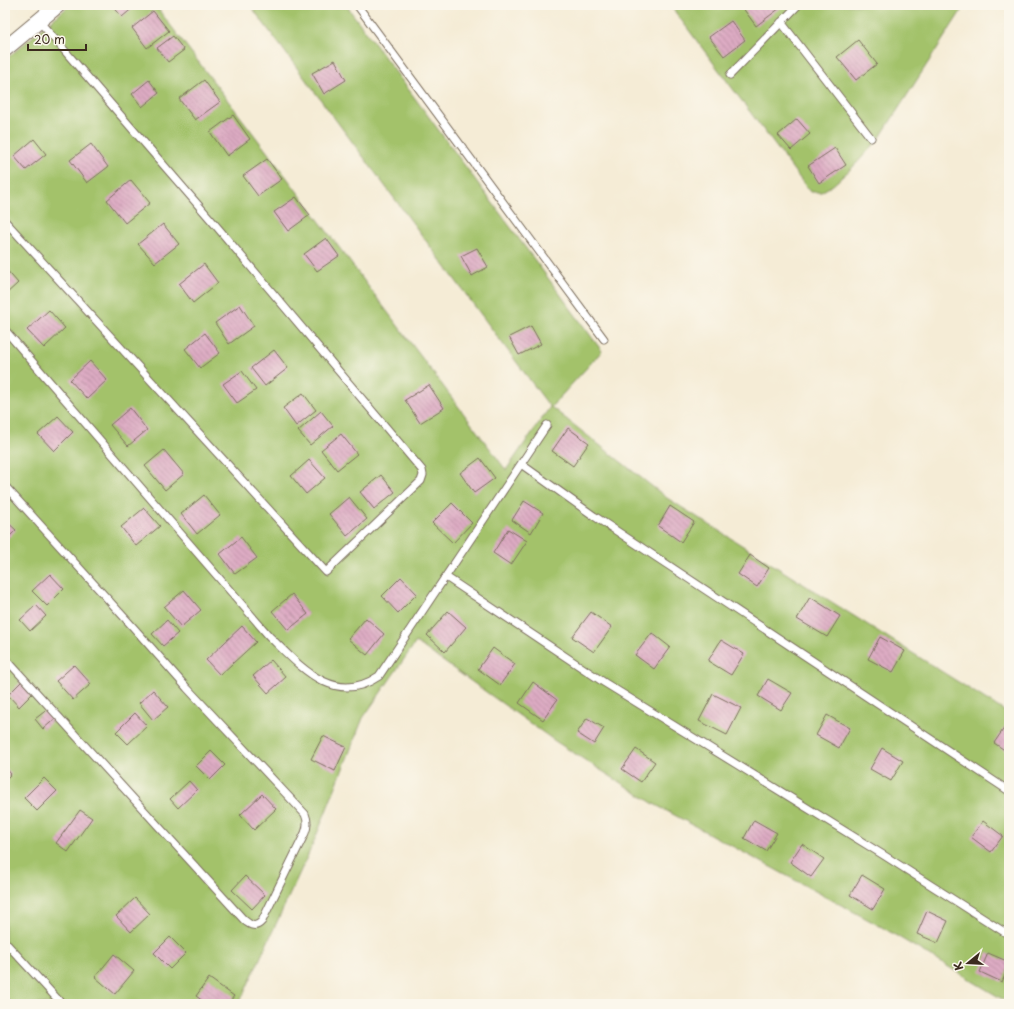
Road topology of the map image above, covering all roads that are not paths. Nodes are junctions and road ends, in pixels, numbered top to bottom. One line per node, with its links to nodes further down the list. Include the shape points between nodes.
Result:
1 (58, 5): 4 (street)
2 (357, 5): 11 (lane)
3 (798, 5): 5 (lane)
4 (39, 21): 6 (street); 9 (lane, via 422,470 421,481 326,572)
5 (781, 22): 7 (lane); 8 (lane)
6 (5, 49)
7 (730, 75)
8 (871, 138)
9 (5, 221)
10 (5, 330): 15 (lane, via 269,636 318,679 346,688 370,682 379,676)
11 (604, 338)
12 (547, 425): 13 (lane)
13 (521, 464): 15 (lane); 17 (lane, via 594,516)
14 (5, 486): 16 (lane, via 305,814 308,820 306,833 258,925 249,925 244,920)
15 (446, 577): 18 (lane, via 605,683)
16 (5, 658)
17 (1009, 792)
18 (1009, 935)
19 (5, 942): 20 (lane)
20 (62, 1004)

